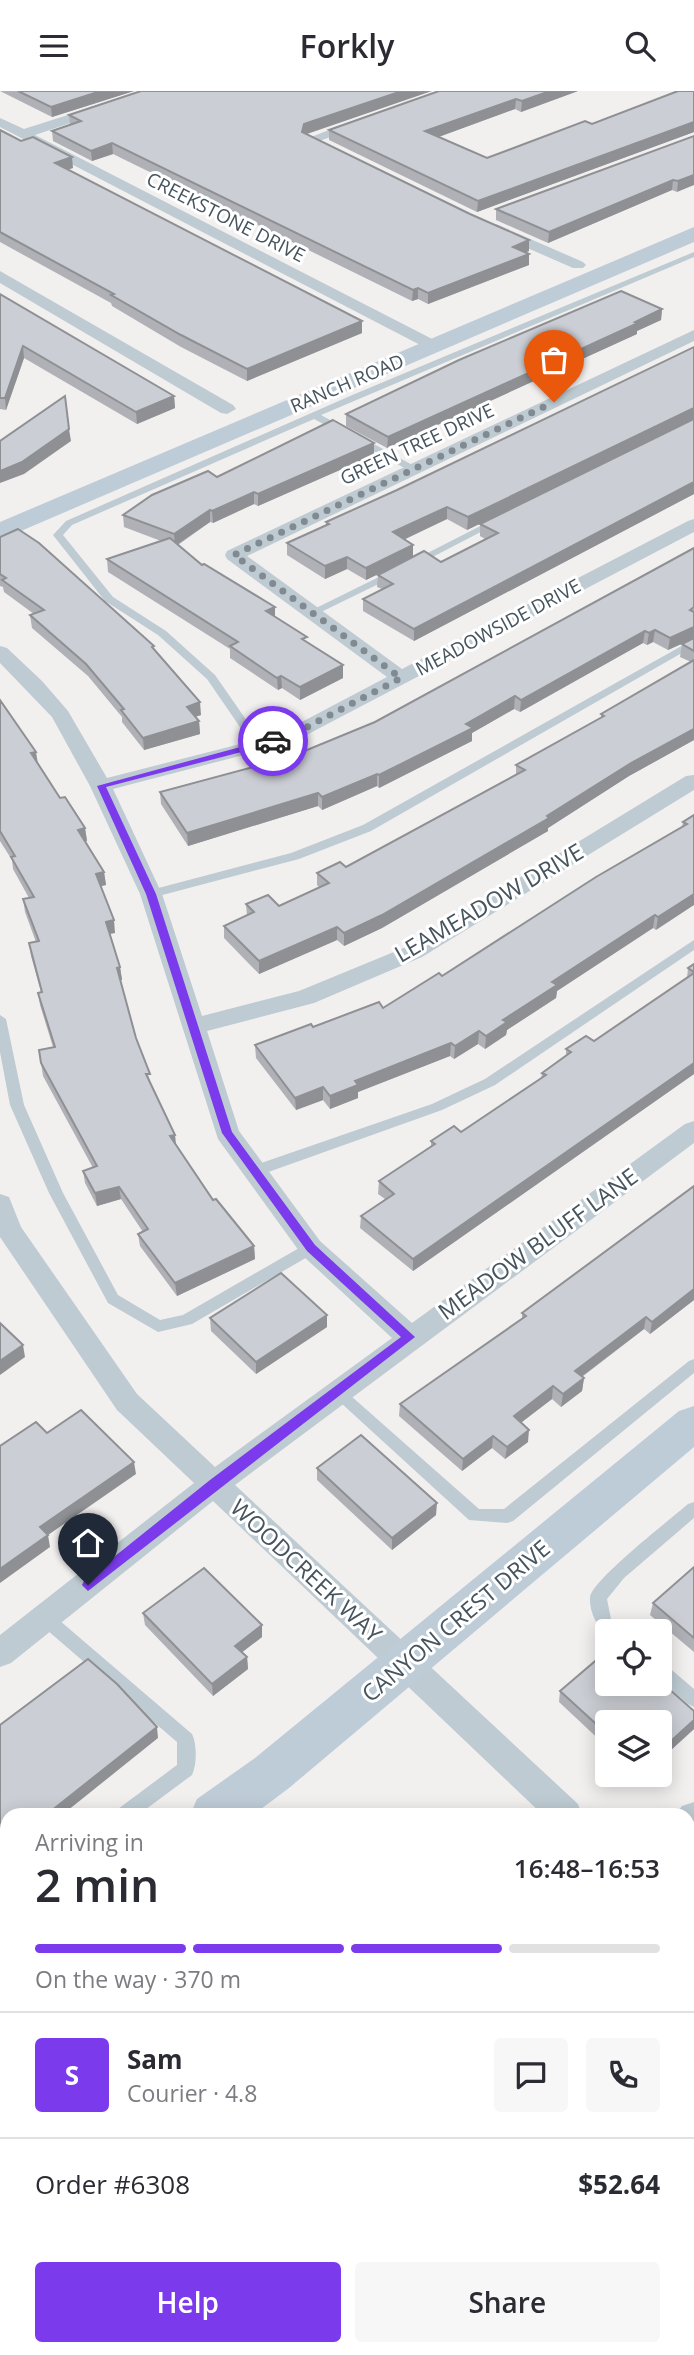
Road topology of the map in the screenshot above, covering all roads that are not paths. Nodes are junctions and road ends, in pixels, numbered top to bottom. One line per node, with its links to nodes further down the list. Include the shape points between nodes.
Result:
1 (157, 91): 4 (street)
2 (374, 118): 5 (street)
3 (0, 122): 4 (street, CREEKSTONE DRIVE)
4 (23, 134): 13 (street, CREEKSTONE DRIVE)
5 (310, 140): 6 (street)
6 (333, 151)
7 (694, 215): 11 (main road, RANCH ROAD)
8 (476, 220): 11 (street)
9 (694, 234): 15 (main road, RANCH ROAD)
10 (694, 254): 17 (lane)
11 (578, 265): 13 (main road, RANCH ROAD)
12 (2, 280): 16 (street)
13 (411, 334): 15 (street, CREEKSTONE DRIVE); 16 (main road, RANCH ROAD)
14 (694, 335): 20 (street, GREEN TREE DRIVE)
15 (434, 346): 24 (main road, RANCH ROAD)
16 (226, 409): 18 (main road, RANCH ROAD)
17 (314, 415): 20 (lane); 30 (lane, via 69,523 58,535 108,600 162,633 211,677)
18 (201, 420)
19 (151, 442): 21 (main road)
20 (413, 469): 25 (street, GREEN TREE DRIVE)
21 (0, 507)
22 (509, 515): 26 (lane)
23 (694, 525): 29 (street, MEADOWSIDE DRIVE)
24 (0, 532)
25 (234, 555): 26 (street)
26 (313, 613): 29 (street)
27 (694, 642): 33 (lane, via 367,828 295,856)
28 (0, 652): 32 (street, via 61,715)
29 (401, 678): 30 (street, MEADOWSIDE DRIVE, via 286,738)
30 (257, 744): 32 (street, MEADOWSIDE DRIVE)
31 (694, 781): 36 (street, LEAMEADOW DRIVE, via 415,952 306,997)
32 (101, 786): 33 (street)
33 (151, 894): 36 (street)
34 (694, 944): 38 (lane, via 490,1082 437,1107)
35 (0, 1019): 40 (lane, via 17,1105 56,1193 113,1299 158,1326 187,1320)
36 (194, 1027): 38 (street, via 227,1133)
37 (694, 1130): 41 (street, MEADOW BLUFF LANE)
38 (255, 1171): 40 (street)
39 (3, 1223): 45 (street, WOODCREEK WAY, via 127,1402)
40 (311, 1248): 41 (street)
41 (409, 1337): 43 (street, MEADOW BLUFF LANE)
42 (694, 1365): 43 (lane, via 507,1516 475,1515)
43 (337, 1392): 45 (street, MEADOW BLUFF LANE)
44 (694, 1423): 50 (main road, CANYON CREST DRIVE)
45 (214, 1484): 47 (street); 50 (street, WOODCREEK WAY)
46 (694, 1509): 48 (lane, via 618,1573 598,1597)
47 (46, 1619): 49 (street); 53 (lane, via 186,1738 186,1769)
48 (603, 1619)
49 (0, 1653)
50 (404, 1663): 54 (main road, CANYON CREST DRIVE); 55 (street, WOODCREEK WAY)
51 (672, 1680): 52 (lane)
52 (694, 1699)
53 (133, 1808)
54 (224, 1808)
55 (559, 1808)

